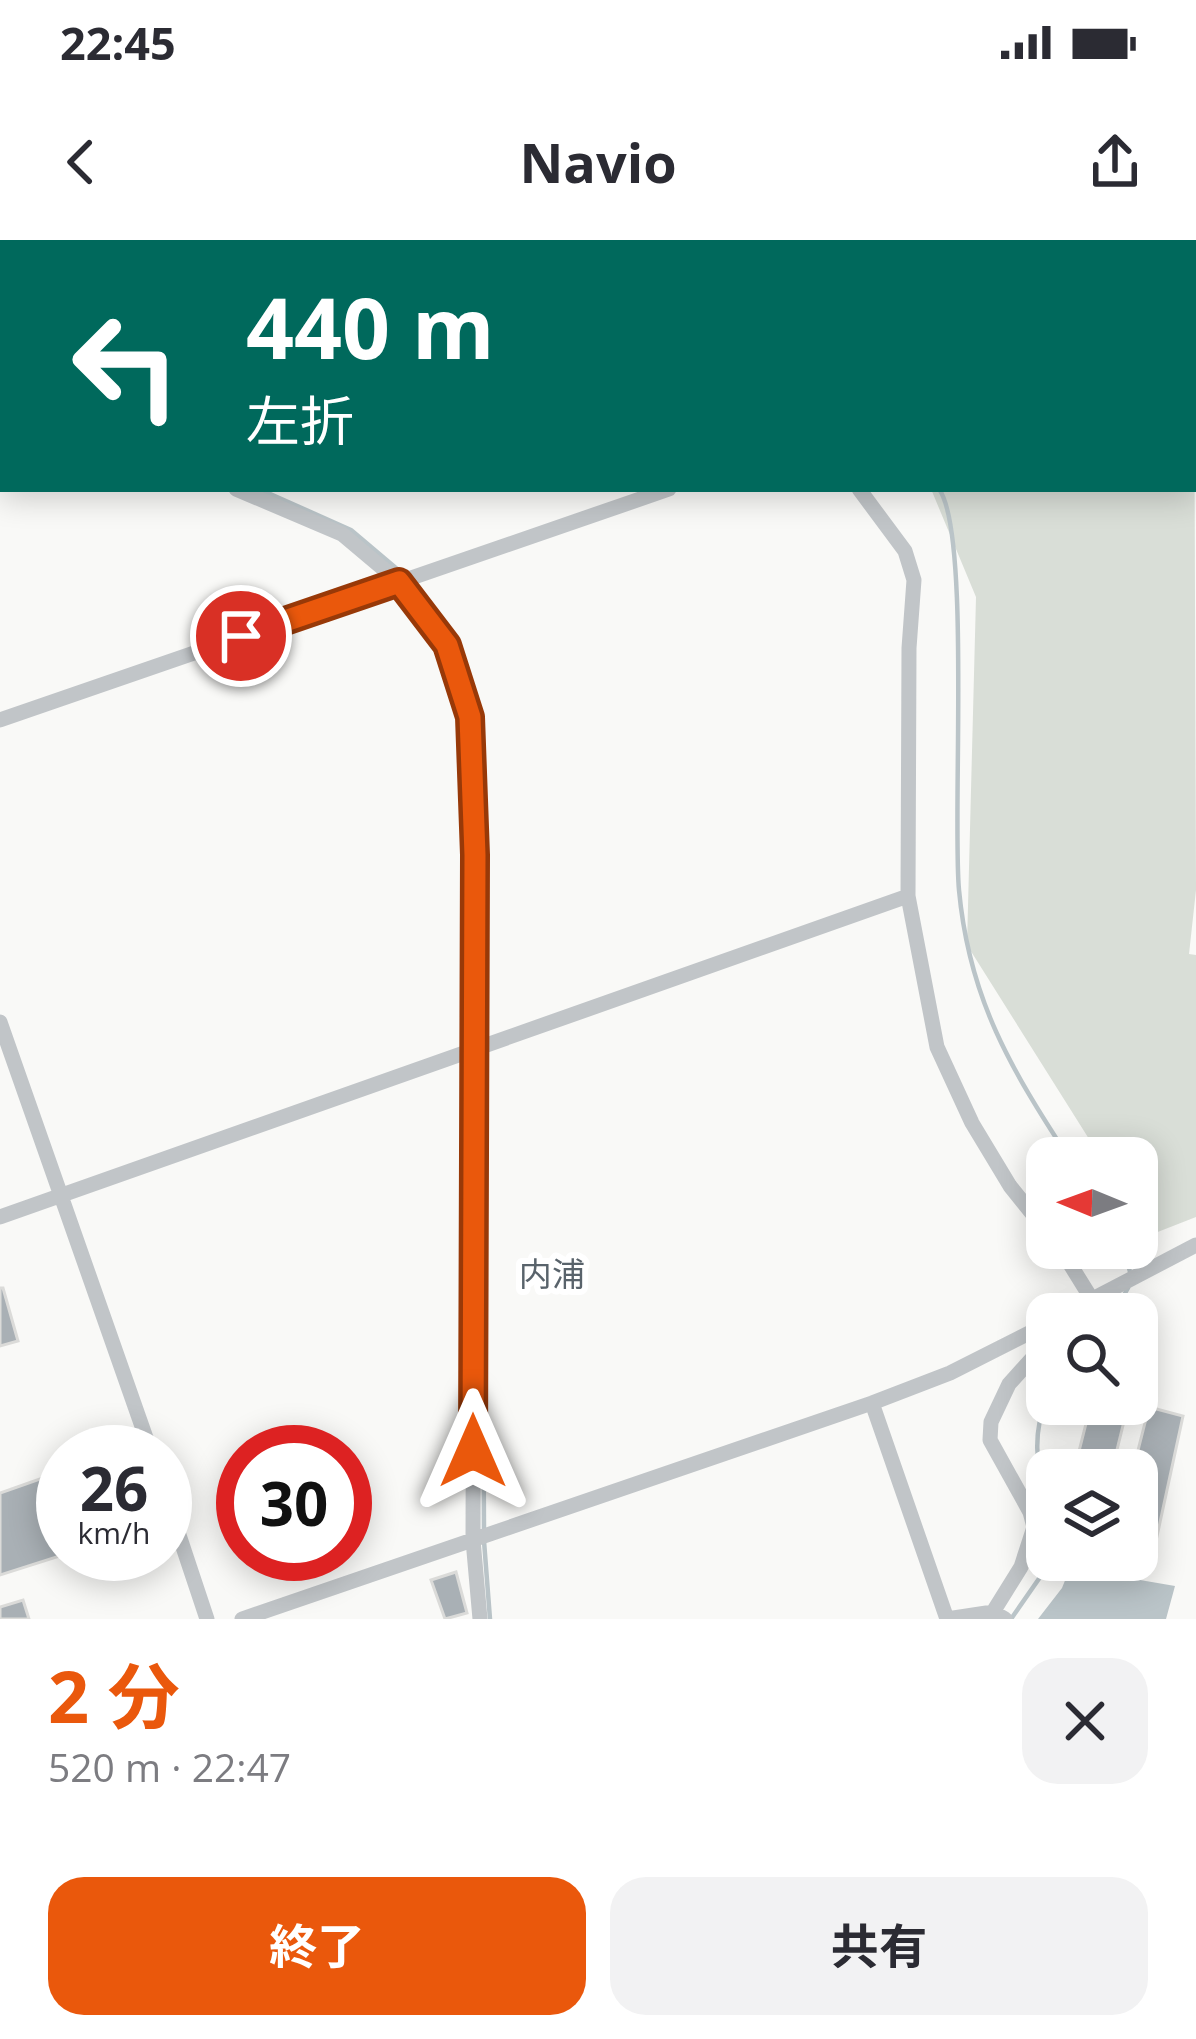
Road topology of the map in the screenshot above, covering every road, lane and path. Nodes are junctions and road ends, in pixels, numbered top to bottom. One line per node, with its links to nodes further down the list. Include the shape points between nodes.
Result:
1 (243, 492): 4 (street, via 342,534)
2 (657, 492): 4 (street)
3 (861, 492): 6 (street, via 905,551 914,580)
4 (399, 582): 5 (street); 8 (street, via 447,645 470,717)
5 (0, 720)
6 (908, 896): 8 (street); 10 (street, via 937,1047 972,1123)
7 (0, 1022): 9 (street)
8 (480, 1046): 9 (street); 18 (street)
9 (62, 1195): 11 (street); 17 (street)
10 (1026, 1206)
11 (0, 1217)
12 (1196, 1245): 13 (street)
13 (1100, 1293)
14 (1026, 1335): 16 (street)
15 (1026, 1365): 20 (street, via 991,1422 993,1447 1034,1528)
16 (872, 1403): 18 (street); 24 (street)
17 (142, 1425)
18 (473, 1540): 22 (street); 23 (street)
19 (192, 1574): 21 (street)
20 (999, 1616): 24 (street)
21 (207, 1619)
22 (242, 1619)
23 (480, 1619)
24 (947, 1619)

